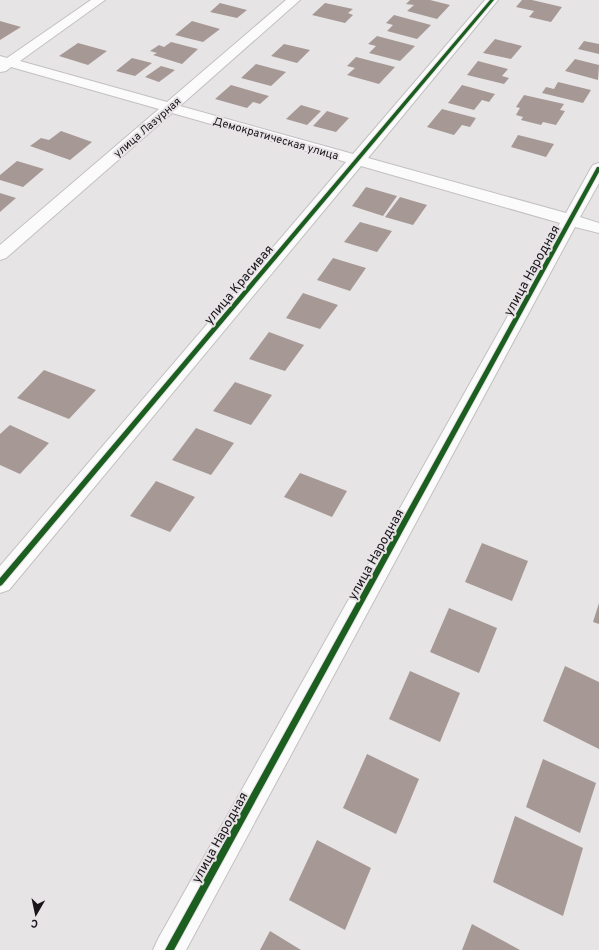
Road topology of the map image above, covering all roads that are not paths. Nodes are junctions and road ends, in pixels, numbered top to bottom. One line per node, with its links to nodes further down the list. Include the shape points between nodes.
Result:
1 (99, 0): 4 (street)
2 (294, 0): 5 (street, улица Лазурная)
3 (492, 0): 6 (street, улица Красивая)
4 (3, 64): 5 (street, Демократическая улица)
5 (169, 108): 6 (street, Демократическая улица); 10 (street, улица Лазурная)
6 (357, 160): 8 (street, Демократическая улица); 11 (street, улица Красивая)
7 (599, 168): 8 (street, улица Народная)
8 (571, 220): 9 (street, Демократическая улица); 12 (street, улица Народная)
9 (599, 228)
10 (0, 254)
11 (0, 583)
12 (169, 950)

